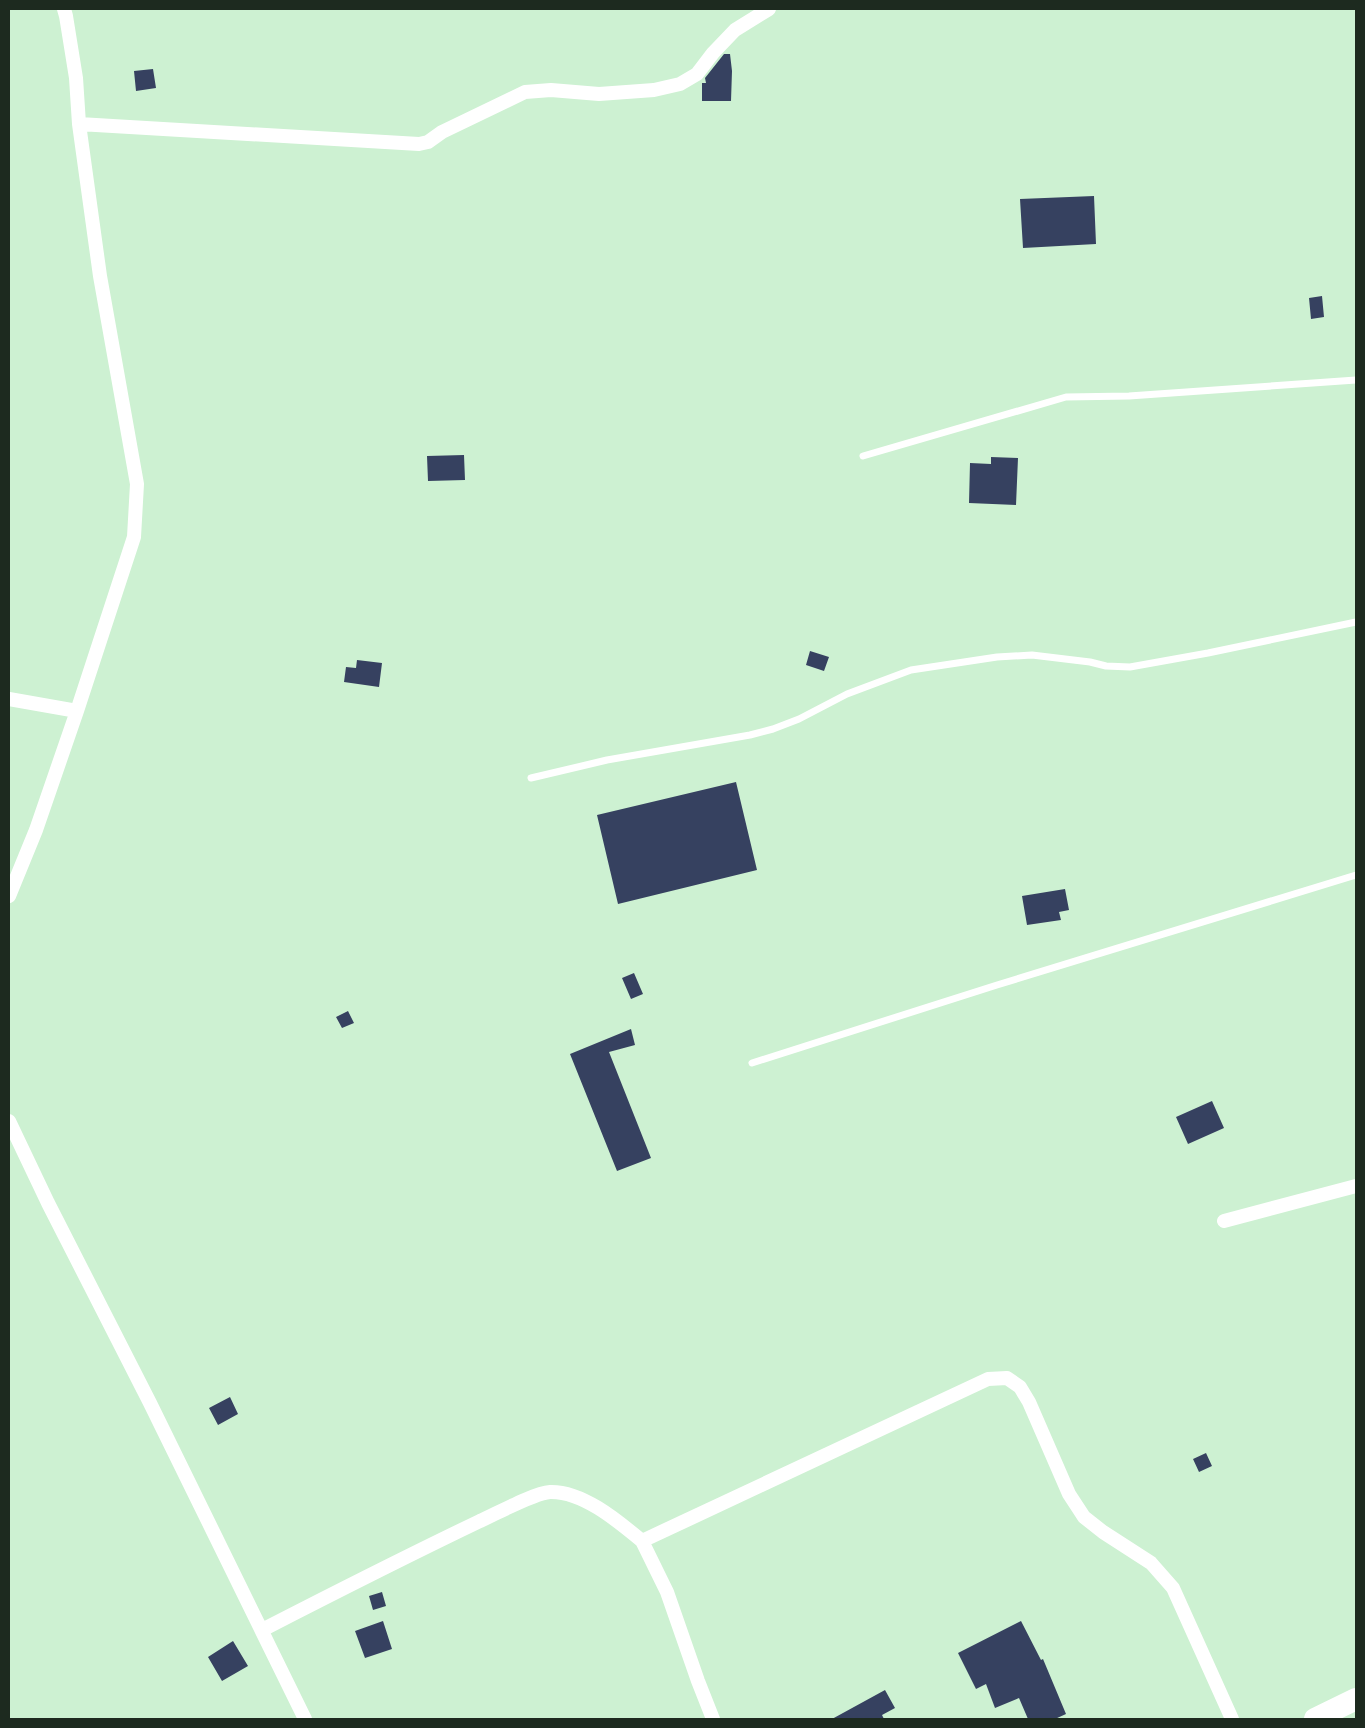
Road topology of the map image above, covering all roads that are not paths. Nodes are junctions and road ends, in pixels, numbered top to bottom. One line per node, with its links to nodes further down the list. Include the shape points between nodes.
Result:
1 (64, 9): 3 (street, via 76,78)
2 (769, 9): 3 (street, via 735,30 697,74 680,84 654,90 599,94 551,90 525,92 419,144)
3 (79, 124): 8 (street, via 100,276 137,484 134,537)
4 (1356, 380): 5 (lane, via 1066,398)
5 (863, 456)
6 (1356, 622): 9 (lane, via 1130,666 1106,666 1032,655 911,670 847,694 773,729 607,760)
7 (9, 699): 8 (street)
8 (77, 711): 11 (street, via 36,830)
9 (531, 778)
10 (1356, 875): 12 (lane, via 997,984)
11 (9, 896)
12 (752, 1063)
13 (9, 1121): 17 (street)
14 (1356, 1186): 15 (street)
15 (1224, 1221)
16 (642, 1541): 17 (street, via 606,1512 567,1494 549,1492 434,1543); 20 (street, via 667,1592); 21 (street, via 988,1380 1007,1378 1020,1387 1029,1402 1068,1494 1084,1517 1151,1563 1173,1588)
17 (262, 1630): 19 (street)
18 (1356, 1699): 22 (main road)
19 (305, 1719)
20 (713, 1719)
21 (1232, 1719)
22 (1315, 1719)

